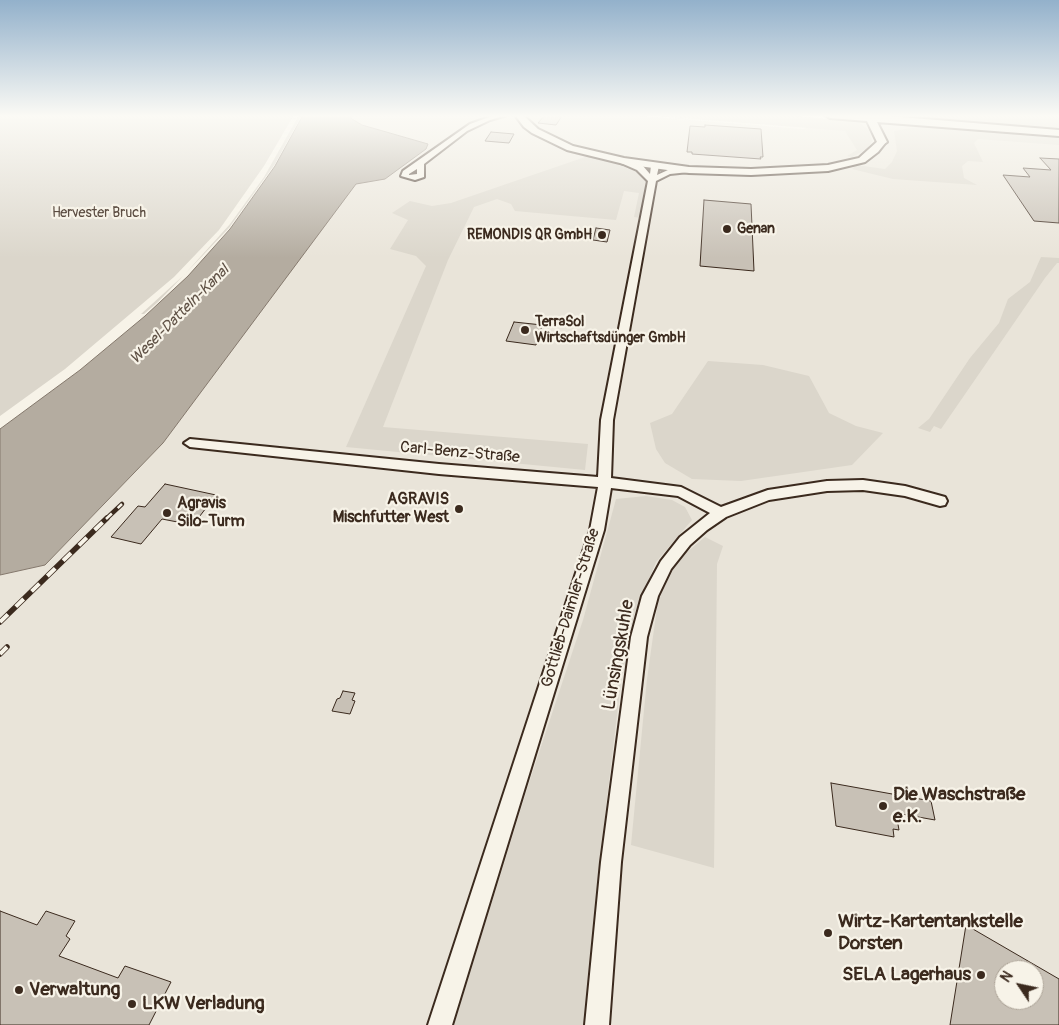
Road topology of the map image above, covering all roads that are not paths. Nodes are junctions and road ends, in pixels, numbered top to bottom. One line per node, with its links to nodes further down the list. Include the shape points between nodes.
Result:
1 (626, 163): 6 (street, via 640,168)
2 (630, 163): 4 (street)
3 (853, 163): 5 (street, via 828,168 751,172)
4 (655, 166): 5 (street); 6 (street, Gottlieb-Daimler-Straße)
5 (689, 170): 6 (street, via 668,172)
6 (652, 180): 8 (street, Gottlieb-Daimler-Straße, via 607,420)
7 (190, 443): 8 (street, Carl-Benz-Straße)
8 (605, 482): 10 (street, Carl-Benz-Straße, via 681,492); 11 (street, Gottlieb-Daimler-Straße, via 596,530)
9 (940, 501): 10 (street, Lünsingskuhle, via 863,485 827,486 768,495)
10 (721, 513): 12 (street, Lünsingskuhle, via 674,552 646,611 634,674)
11 (440, 1025)
12 (597, 1025)

